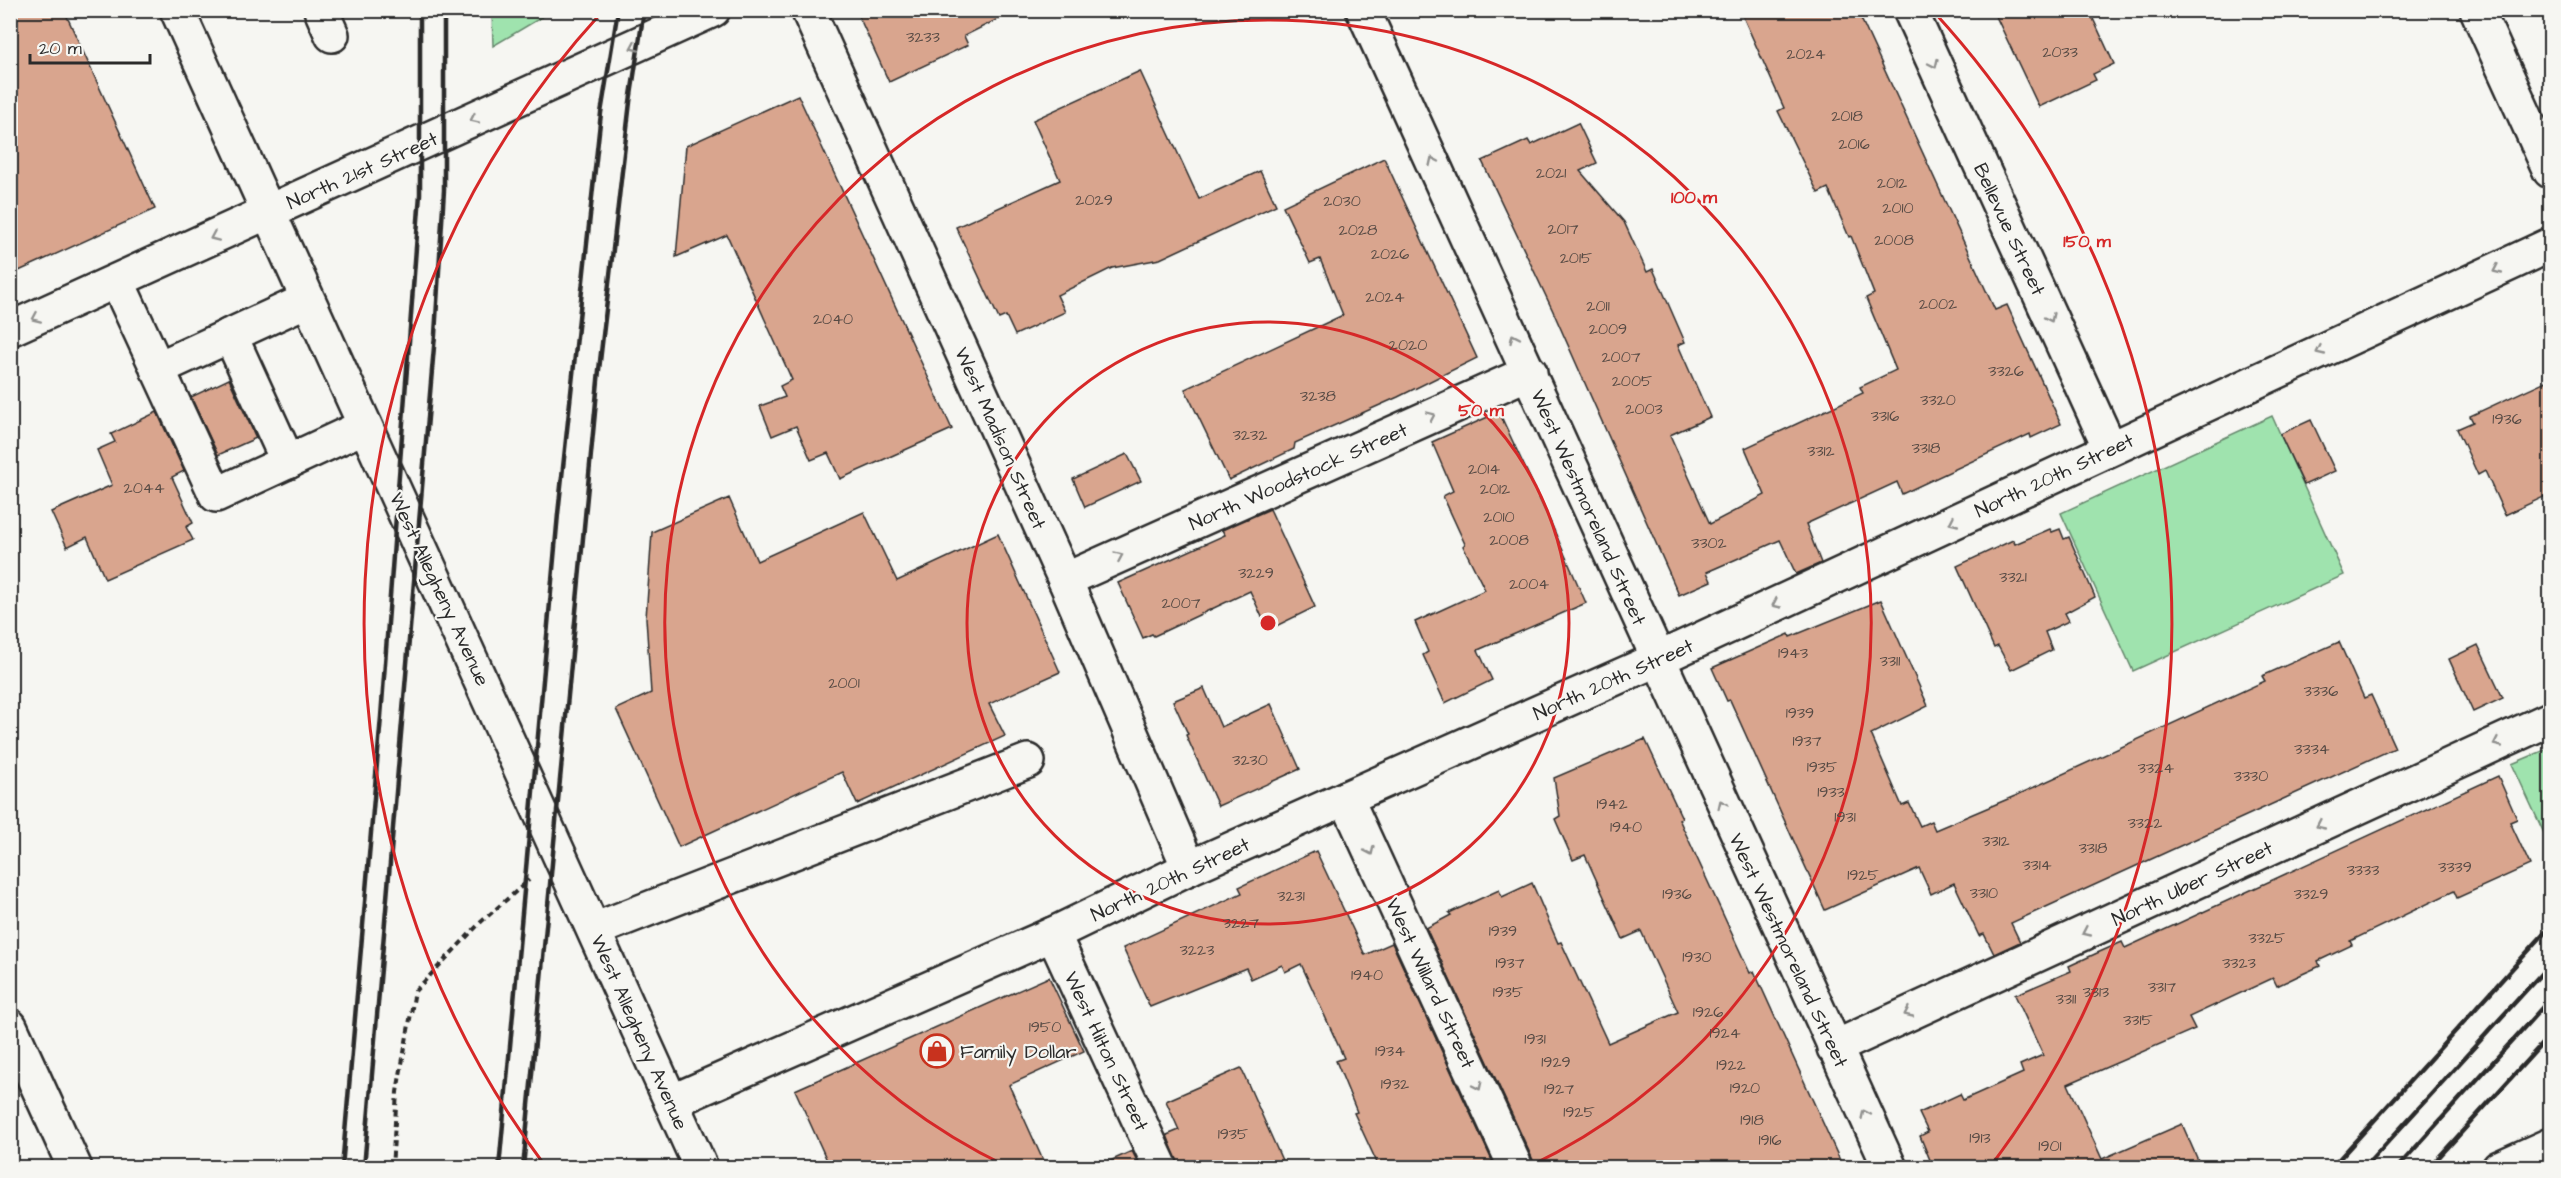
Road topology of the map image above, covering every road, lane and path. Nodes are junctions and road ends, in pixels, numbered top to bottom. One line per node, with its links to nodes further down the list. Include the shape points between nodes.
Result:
1 (177, 10): 8 (street, West Allegheny Avenue)
2 (713, 10): 8 (street, North 21st Street, one-way to 8)
3 (808, 10): 19 (street, West Madison Street)
4 (1363, 10): 15 (street, West Westmoreland Street, one-way to 4)
5 (1910, 10): 17 (street, Bellevue Street, one-way to 17)
6 (2477, 10): 7 (street)
7 (2550, 171)
8 (267, 213): 10 (street, North 21st Street, one-way to 10); 11 (street, West Allegheny Avenue)
9 (2550, 245): 17 (street, North 20th Street, one-way to 17)
10 (117, 281): 12 (street, North 21st Street, one-way to 12); 14 (street)
11 (307, 300): 13 (street); 16 (street, West Allegheny Avenue)
12 (10, 329)
13 (230, 335): 14 (street); 18 (street)
14 (157, 369): 18 (street, via 216,495)
15 (1530, 372): 19 (street, North Woodstock Street, one-way to 15); 20 (street, West Westmoreland Street)
16 (365, 426): 18 (street); 24 (street, West Allegheny Avenue)
17 (2110, 448): 20 (street, North 20th Street, one-way to 20)
18 (288, 462)
19 (1065, 580): 25 (street, West Madison Street)
20 (1656, 660): 23 (street, North 20th Street); 29 (street, West Westmoreland Street, one-way to 20)
21 (2550, 719): 29 (street, North Uber Street, one-way to 29)
22 (1028, 761): 26 (street)
23 (1346, 798): 25 (street, North 20th Street); 36 (street, West Willard Street, one-way to 36)
24 (560, 855): 26 (street, West Allegheny Avenue); 33 (path, via 497,908 415,991 397,1092)
25 (1189, 868): 27 (street, North 20th Street)
26 (594, 930): 30 (street, West Allegheny Avenue)
27 (1053, 934): 30 (street, North 20th Street); 35 (street, West Hilton Street)
28 (10, 1026): 32 (street)
29 (1834, 1048): 37 (street, West Westmoreland Street, one-way to 29)
30 (671, 1102): 34 (street, West Allegheny Avenue)
31 (2550, 1145): 38 (street)
32 (75, 1167)
33 (392, 1167)
34 (701, 1167)
35 (1161, 1167)
36 (1516, 1167)
37 (1890, 1167)
38 (2499, 1167)

